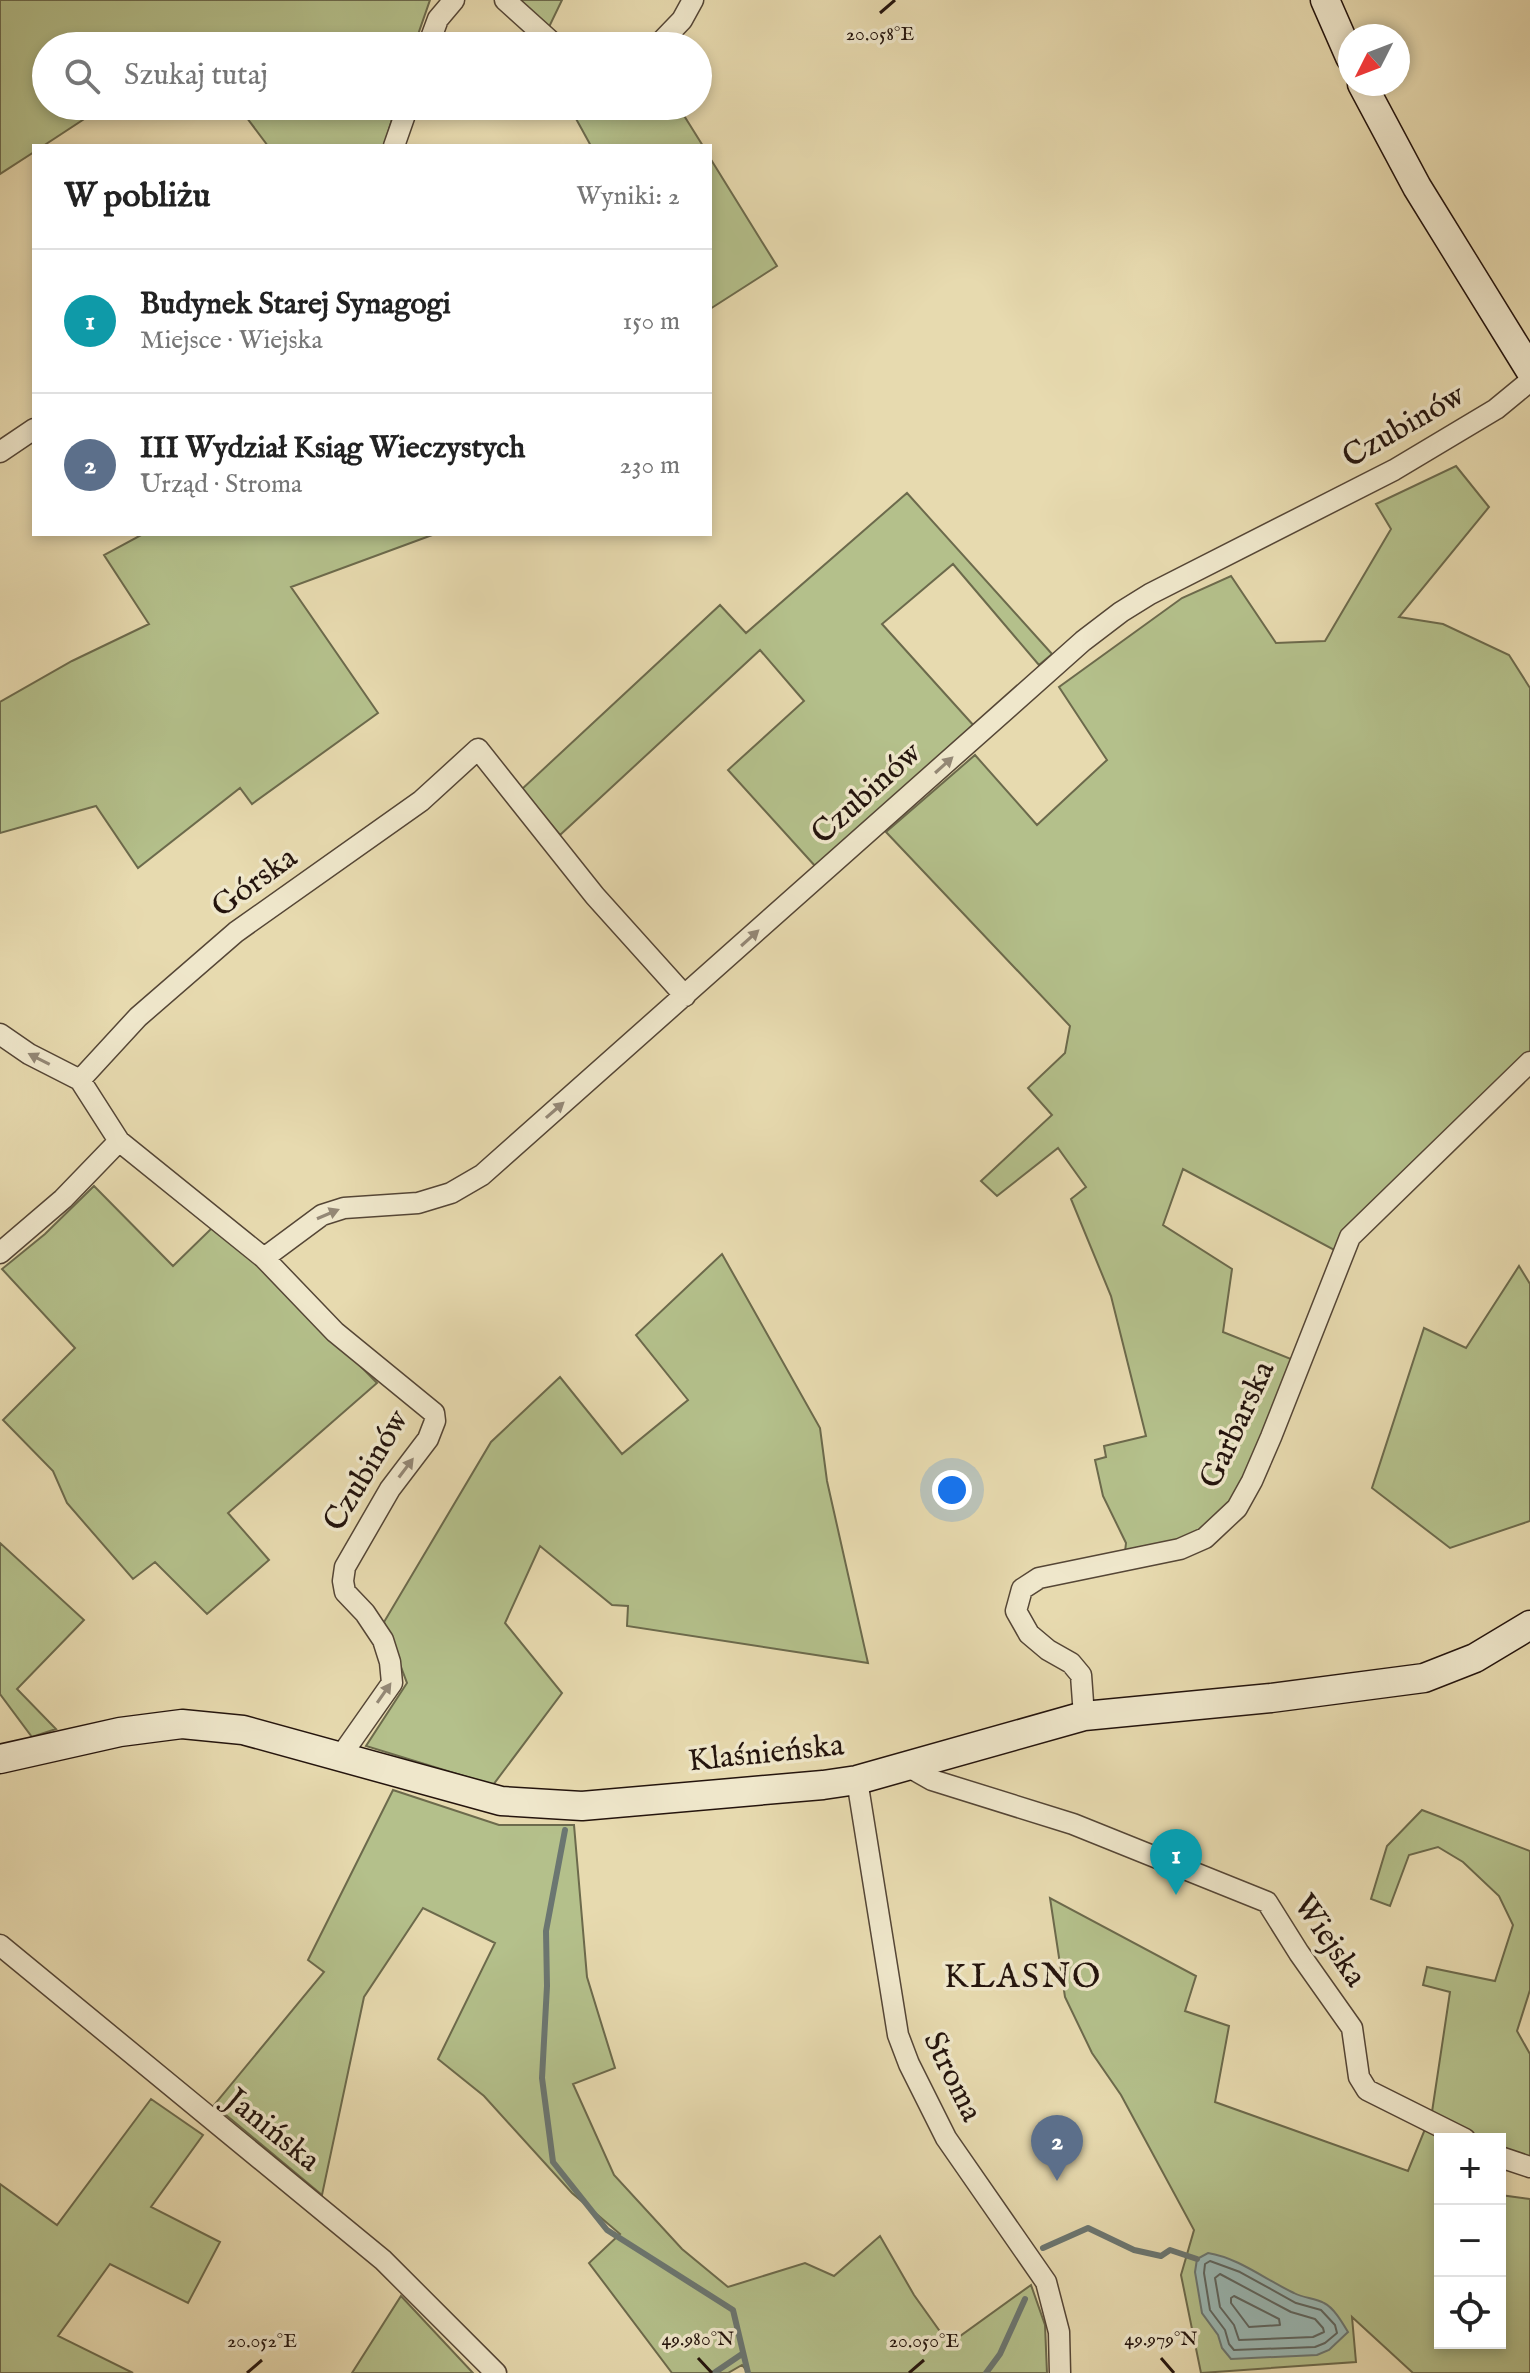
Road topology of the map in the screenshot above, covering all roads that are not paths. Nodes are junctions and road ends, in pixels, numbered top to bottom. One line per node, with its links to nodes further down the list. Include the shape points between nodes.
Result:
1 (454, 0): 6 (street)
2 (505, 0): 7 (street)
3 (693, 0): 8 (street)
4 (1325, 0): 5 (street)
5 (1338, 30)
6 (433, 32)
7 (540, 32)
8 (670, 32)
9 (1368, 96): 12 (street, via 1417,187)
10 (403, 120): 11 (street)
11 (395, 144)
12 (1530, 370)
13 (1530, 381): 16 (street, Czubinów, one-way to 13, via 1121,612 1394,470 1496,409)
14 (32, 430): 15 (street)
15 (0, 452)
16 (685, 996): 19 (street, Górska, via 595,896 478,749 421,801 236,932 138,1017); 22 (street, Czubinów, one-way to 16, via 322,1215 344,1208 418,1203 451,1193 482,1175)
17 (0, 1034): 19 (street, one-way to 17)
18 (1530, 1062): 24 (street, Garbarska, via 1350,1237 1271,1437 1237,1508 1205,1538 1180,1549 1039,1578 1022,1589 1016,1611 1029,1634 1081,1675)
19 (80, 1080): 20 (street, Czubinów)
20 (119, 1141): 21 (street); 22 (street, Czubinów)
21 (0, 1253)
22 (264, 1258): 25 (street, Czubinów, one-way to 22, via 392,1683 383,1640 345,1592 345,1567 390,1489 428,1439 434,1413 335,1332)
23 (1530, 1625): 24 (street, Klaśnieńska, via 1475,1658 1424,1678)
24 (1084, 1716): 27 (street, Klaśnieńska)
25 (340, 1757): 26 (street, Klaśnieńska, via 243,1730 182,1724); 28 (street, Klaśnieńska, via 501,1801 582,1806)
26 (0, 1759)
27 (909, 1767): 28 (street, Klaśnieńska); 30 (street, Wiejska, via 932,1780 1073,1824 1267,1902 1352,2028 1359,2077 1367,2090)
28 (857, 1780): 34 (street, Stroma, via 898,2035 946,2138 1046,2282 1059,2332)
29 (0, 1945): 33 (street, Janińska, via 383,2260)
30 (1453, 2133)
31 (1506, 2159): 32 (street)
32 (1530, 2167)
33 (496, 2373)
34 (1060, 2373)

